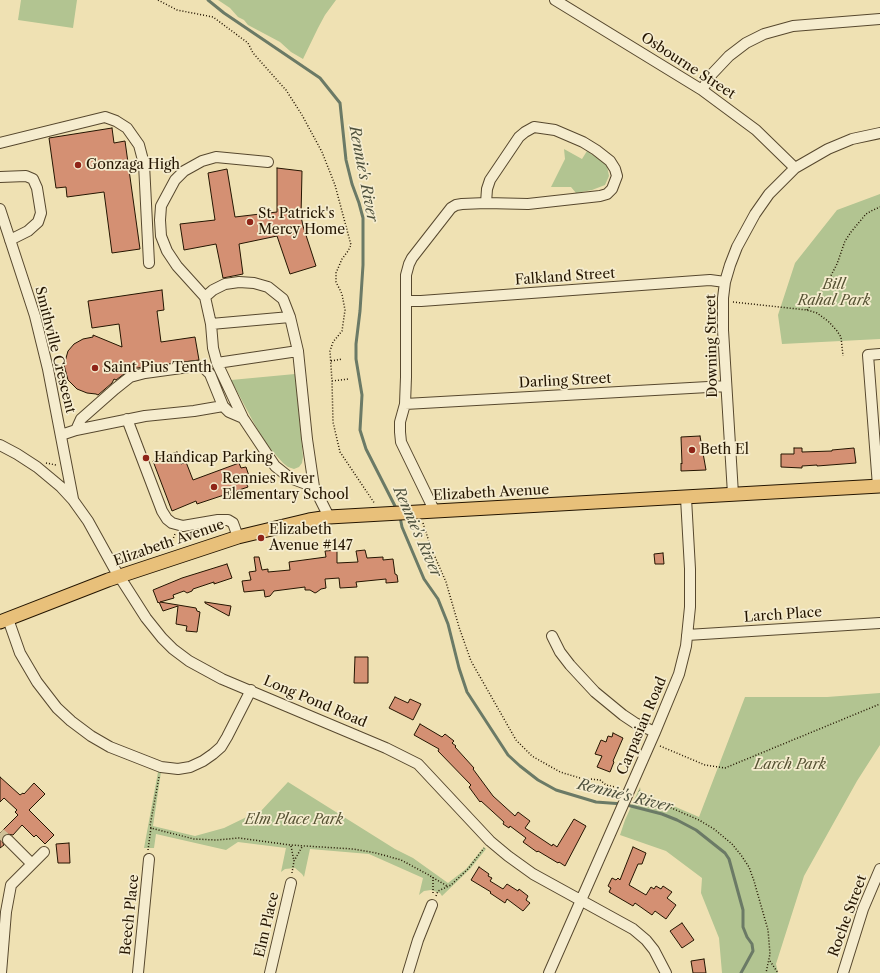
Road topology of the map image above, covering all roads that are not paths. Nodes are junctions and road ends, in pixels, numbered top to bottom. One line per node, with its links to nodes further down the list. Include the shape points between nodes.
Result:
1 (556, 0): 3 (street, Osbourne Street)
2 (880, 19): 3 (street, via 793,26 764,34 729,56 712,74)
3 (702, 90): 7 (street, Osbourne Street, via 756,130)
4 (880, 133): 7 (street, Downing Street, via 852,139)
5 (0, 143): 12 (street, via 105,117 126,128 139,145 144,164)
6 (268, 162): 14 (street, via 216,157 202,161 184,171 175,180 161,206 161,236 167,251)
7 (795, 168): 13 (street, Downing Street, via 754,214 737,247)
8 (0, 177): 11 (street, via 26,176 33,179 37,188 41,214 38,222 28,231)
9 (486, 203): 9 (street, via 528,204 600,196 612,189 617,176 610,161 583,142 555,130 534,128 519,137 494,175); 15 (street, via 456,205 446,214 416,251 409,264 406,275)
10 (0, 208): 11 (street, Smithville Crescent)
11 (10, 240): 27 (street, Smithville Crescent, via 35,316)
12 (149, 262)
13 (725, 282): 15 (street, Falkland Street, via 710,280); 21 (street, Downing Street, via 723,330)
14 (205, 297): 16 (street, via 225,284 254,283 277,293 283,299); 17 (street)
15 (406, 301): 22 (street)
16 (290, 316): 17 (street); 18 (street)
17 (211, 324): 20 (street)
18 (298, 351): 20 (street); 31 (street)
19 (880, 354): 29 (street, via 868,355)
20 (217, 363): 24 (street)
21 (726, 386): 22 (street, Darling Street); 32 (street, Downing Street)
22 (405, 404): 35 (street, via 400,422 401,442)
23 (223, 406): 24 (street, via 229,412); 25 (street, via 194,412); 26 (street, via 210,374 203,368 196,366 144,372 130,377 115,389 81,419)
24 (243, 418): 31 (street, via 276,466 290,478)
25 (127, 419): 26 (street); 37 (street, via 162,511 167,518 178,526 228,520 233,524)
26 (76, 430): 27 (street)
27 (61, 435): 34 (street, Smithville Crescent)
28 (0, 445): 34 (street, Long Pond Road, via 37,466)
29 (878, 455): 30 (street)
30 (879, 486): 32 (main road, Elizabeth Avenue)
31 (314, 487): 36 (street)
32 (733, 494): 33 (main road, Elizabeth Avenue)
33 (686, 498): 35 (main road, Elizabeth Avenue); 41 (street, Carpasian Road, via 690,590)
34 (73, 500): 38 (street, Long Pond Road)
35 (435, 512): 36 (main road, Elizabeth Avenue)
36 (329, 517): 37 (main road, Elizabeth Avenue)
37 (238, 536): 38 (main road, Elizabeth Avenue)
38 (120, 577): 39 (main road, Elizabeth Avenue); 43 (street, Long Pond Road, via 152,627 173,649 222,679)
39 (4, 621): 43 (street, via 33,676 57,708 91,736 110,747 161,767 190,767 213,754 227,738)
40 (880, 623): 41 (street, Larch Place)
41 (687, 635): 44 (street, Carpasian Road, via 679,674)
42 (552, 636): 44 (street, via 560,652 595,692 623,715)
43 (251, 690): 51 (street, Long Pond Road, via 418,764 490,841 533,874)
44 (654, 732): 51 (street, Carpasian Road)
45 (8, 840): 48 (street)
46 (44, 852): 48 (street)
47 (149, 859): 55 (street, Beech Place)
48 (32, 864): 53 (street, via 11,885)
49 (880, 869): 60 (street, Roche Street, via 863,909)
50 (291, 883): 56 (street, Elm Place)
51 (581, 900): 58 (street, Carpasian Road); 59 (street, Long Pond Road, via 646,940)
52 (432, 905): 57 (street)
53 (3, 910): 54 (street)
54 (1, 973)
55 (138, 973)
56 (270, 973)
57 (408, 973)
58 (549, 973)
59 (666, 973)
60 (842, 973)

